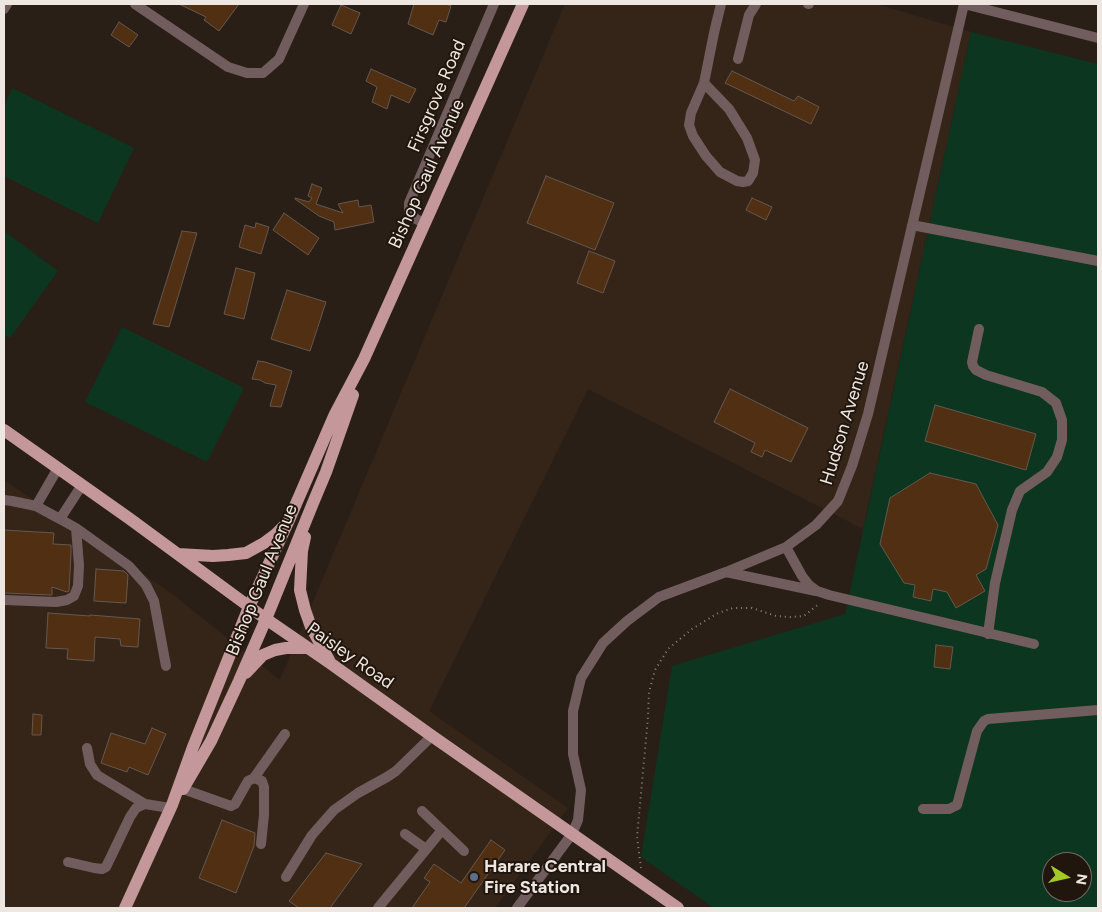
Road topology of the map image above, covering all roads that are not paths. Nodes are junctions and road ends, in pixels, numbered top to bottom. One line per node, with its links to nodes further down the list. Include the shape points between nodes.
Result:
1 (7, 4): 9 (street)
2 (135, 4): 3 (street, via 228,67 247,73 263,73 278,59)
3 (304, 4)
4 (494, 4): 13 (street, Firsgrove Road, via 409,203 409,212)
5 (523, 4): 13 (main road, Bishop Gaul Avenue)
6 (721, 4): 12 (street)
7 (756, 4): 11 (street, via 748,15)
8 (964, 4): 10 (street); 14 (street, Hudson Avenue)
9 (4, 9)
10 (1098, 38)
11 (738, 59)
12 (704, 83): 12 (street, via 691,113 689,125 693,136 720,172 737,181 748,181 755,160 747,138 729,109)
13 (424, 224): 17 (main road, Bishop Gaul Avenue)
14 (912, 225): 15 (street); 27 (street, Hudson Avenue, via 868,414 852,466 838,501 816,525)
15 (1098, 261)
16 (979, 329): 34 (street, via 972,362 976,370 1042,392 1056,403 1062,420 1062,440 1057,457 1047,472 1020,491 1012,510 995,582)
17 (364, 359): 22 (main road, Bishop Gaul Avenue, via 335,450); 25 (main road, Bishop Gaul Avenue, via 335,414)
18 (4, 430): 19 (main road, Paisley Road)
19 (58, 468): 20 (main road, Paisley Road); 23 (street)
20 (82, 485): 24 (street); 28 (main road, Paisley Road)
21 (4, 500): 23 (street)
22 (313, 503): 33 (main road, Bishop Gaul Avenue); 37 (main road, via 302,551 300,590 311,626)
23 (36, 506): 24 (street)
24 (60, 519): 26 (street)
25 (289, 520): 28 (main road, via 276,534 246,553 213,556); 32 (main road, Bishop Gaul Avenue)
26 (76, 528): 31 (street, via 79,565 74,596 56,602); 38 (street, via 129,566 146,585 154,601)
27 (786, 547): 29 (street, Hudson Avenue); 30 (street, via 802,576)
28 (178, 554): 32 (main road, Paisley Road)
29 (726, 572): 30 (street); 52 (street, Hudson Avenue, via 660,597 627,621 603,643 581,678 573,711 573,754 581,790 578,820)
30 (817, 591): 34 (street)
31 (4, 600)
32 (249, 607): 33 (main road, Paisley Road); 47 (main road, Bishop Gaul Avenue)
33 (266, 619): 36 (main road, Paisley Road); 39 (main road, Bishop Gaul Avenue)
34 (988, 634): 35 (street)
35 (1034, 644)
36 (308, 648): 37 (main road, Paisley Road); 39 (main road, via 286,648 263,655)
37 (330, 663): 42 (main road, Paisley Road)
38 (166, 666)
39 (239, 681): 45 (main road, Bishop Gaul Avenue)
40 (1098, 710): 48 (street, via 984,721 978,730 957,805 949,809)
41 (284, 734): 44 (street)
42 (432, 736): 52 (main road, Paisley Road); 57 (street, via 396,771 334,810 312,835)
43 (87, 748): 46 (street, via 96,775)
44 (254, 778): 45 (street, via 248,781 231,806); 53 (street, via 262,781 264,787)
45 (183, 789): 47 (main road, Bishop Gaul Avenue)
46 (145, 804): 47 (street); 56 (street, via 136,808 130,817 106,868)
47 (171, 807): 58 (main road, Bishop Gaul Avenue)
48 (923, 809)
49 (422, 811): 50 (street)
50 (442, 830): 54 (street); 55 (street)
51 (405, 834): 54 (street)
52 (572, 834): 60 (street); 61 (main road, Paisley Road)
53 (261, 844)
54 (426, 849): 59 (street)
55 (464, 850)
56 (68, 862)
57 (286, 876)
58 (126, 908)
59 (378, 908)
60 (516, 908)
61 (678, 908)

